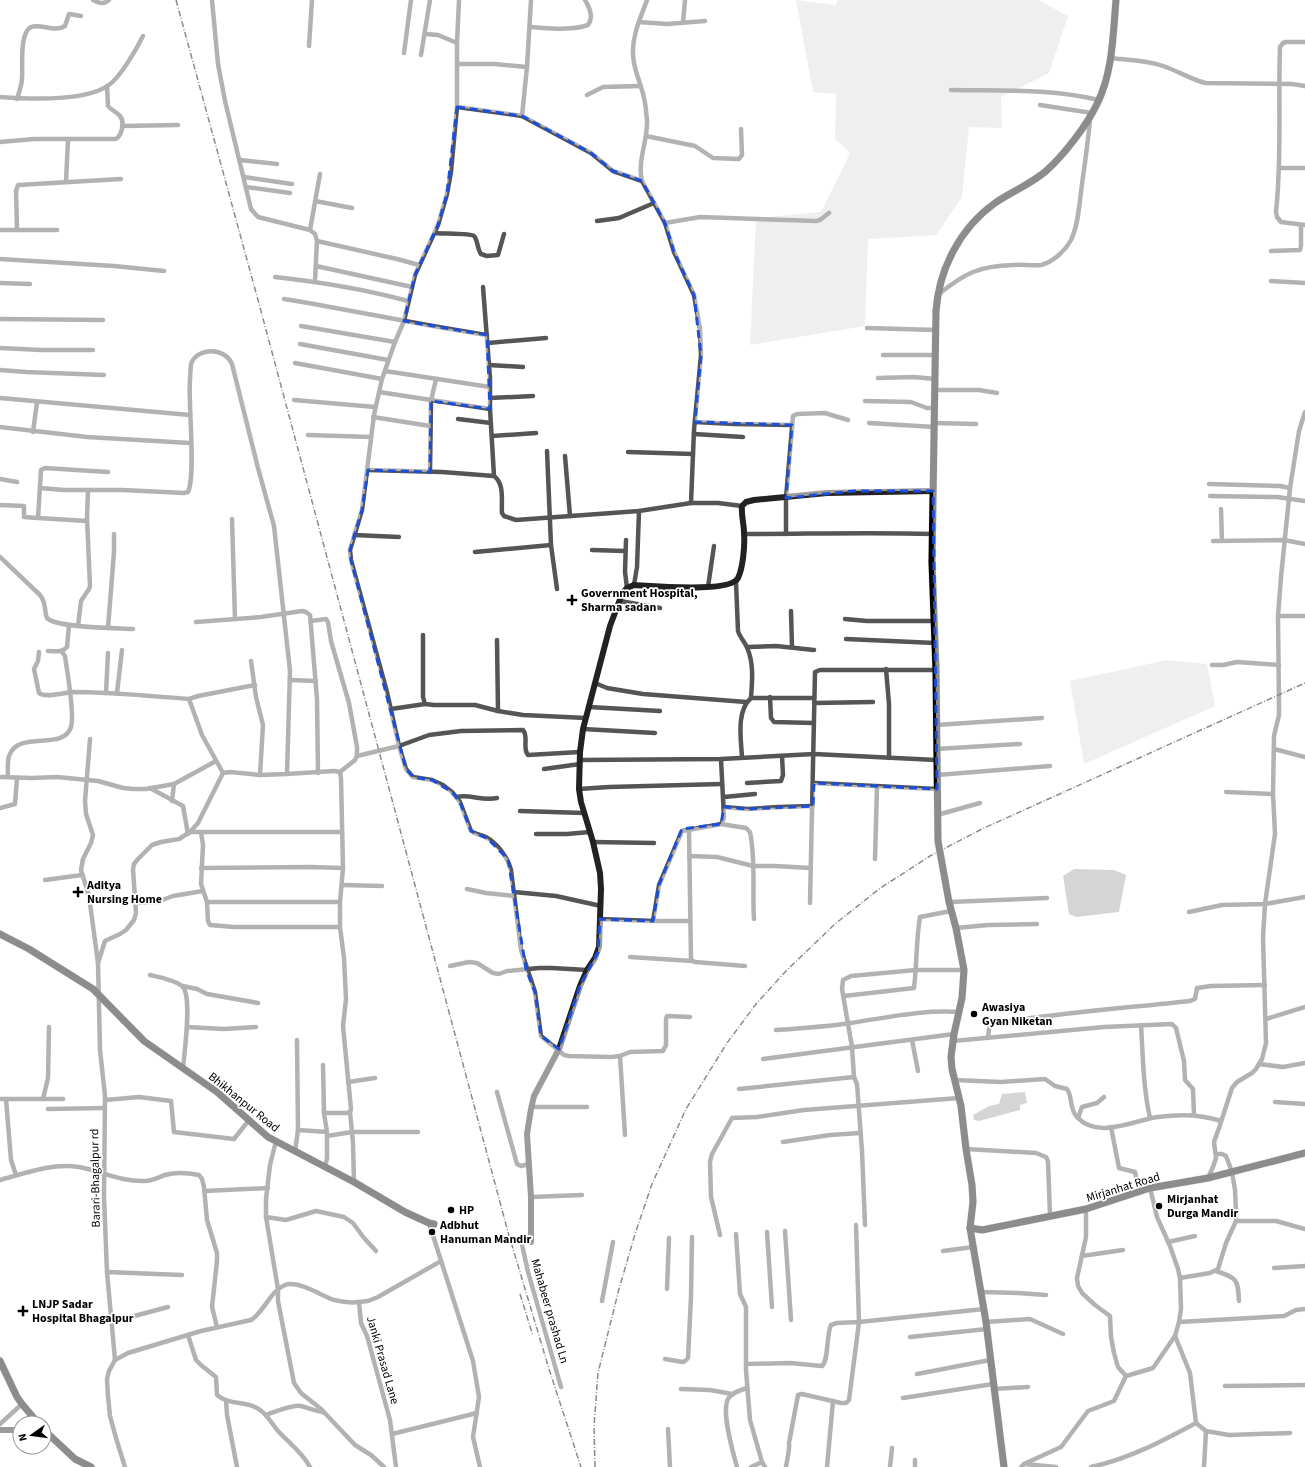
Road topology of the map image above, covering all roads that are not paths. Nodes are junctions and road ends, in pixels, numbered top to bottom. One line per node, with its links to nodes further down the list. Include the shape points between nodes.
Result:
1 (93, 0): 2 (street, via 102,3)
2 (109, 0)
3 (212, 0): 47 (street, via 218,64)
4 (312, 0): 22 (street)
5 (411, 0): 23 (street)
6 (430, 0): 18 (street)
7 (458, 0): 21 (street)
8 (531, 0): 17 (street)
9 (585, 0): 17 (street, via 591,13 588,25)
10 (647, 0): 15 (street)
11 (685, 0): 16 (street)
12 (1116, 0): 25 (main road)
13 (81, 16): 35 (street, via 69,14 64,26 60,28 30,28 22,50 22,82)
14 (705, 21): 16 (street)
15 (639, 22): 16 (street); 30 (street, via 633,52)
16 (683, 23)
17 (530, 27): 27 (street)
18 (425, 34): 21 (street, via 443,37); 24 (street)
19 (142, 36): 29 (street, via 128,62)
20 (1305, 42): 28 (street, via 1286,42 1281,45)
21 (456, 43): 26 (street)
22 (309, 46)
23 (404, 53)
24 (421, 55)
25 (1110, 58): 28 (street, via 1164,66 1205,83); 36 (main road)
26 (458, 64): 27 (street); 38 (street)
27 (527, 67): 40 (street)
28 (1278, 84): 31 (street); 49 (street)
29 (107, 86): 35 (street, via 82,95 40,99); 42 (street, via 108,106 120,115)
30 (640, 86): 33 (street, via 603,88); 44 (street, via 646,107)
31 (1305, 86)
32 (951, 90): 36 (street, via 1035,91)
33 (587, 95)
34 (0, 97): 35 (street)
35 (17, 98)
36 (1099, 100): 39 (main road)
37 (1040, 105): 39 (street)
38 (457, 107): 40 (street); 70 (street, via 450,180)
39 (1091, 115): 86 (main road, via 1047,170 974,220 957,244); 86 (street, via 1075,226 1062,252 1050,262 1042,264 997,265 977,270 951,284)
40 (522, 116): 54 (street, via 592,153 613,171)
41 (178, 125): 42 (street)
42 (122, 126): 45 (street, via 116,139)
43 (741, 129): 44 (street, via 742,155 739,159 713,158 695,146)
44 (646, 136): 54 (street, via 640,158)
45 (68, 139): 46 (street); 55 (street)
46 (0, 142)
47 (240, 160): 48 (street); 52 (street)
48 (277, 164)
49 (1279, 168): 50 (street); 65 (street, via 1277,217 1281,222)
50 (1305, 168)
51 (320, 174): 59 (street)
52 (244, 177): 56 (street); 57 (street)
53 (121, 179): 55 (street)
54 (642, 181): 60 (street)
55 (66, 182): 67 (street, via 18,185)
56 (292, 184)
57 (246, 187): 58 (street); 69 (street, via 251,209 258,217)
58 (290, 193)
59 (315, 201): 61 (street); 69 (street)
60 (654, 203): 63 (street, via 620,218); 64 (street)
61 (352, 208)
62 (829, 213): 64 (street, via 816,221 700,217)
63 (597, 221)
64 (666, 223): 134 (street, via 674,252 694,295 700,329 701,355)
65 (1303, 225): 73 (street, via 1300,250)
66 (0, 230): 67 (street)
67 (17, 230): 68 (street)
68 (57, 230)
69 (310, 230): 72 (street, via 315,234)
70 (435, 233): 71 (street, via 471,234 475,237 481,254 490,257 500,252); 75 (street)
71 (504, 234)
72 (317, 241): 75 (street, via 398,258); 76 (street)
73 (1271, 250)
74 (0, 259): 77 (street)
75 (419, 265): 84 (street)
76 (316, 266): 79 (street); 84 (street)
77 (164, 271)
78 (275, 277): 79 (street)
79 (315, 281): 88 (street)
80 (1271, 281): 82 (street)
81 (0, 283): 83 (street)
82 (1305, 283)
83 (30, 284)
84 (412, 287): 88 (street)
85 (482, 287): 95 (street)
86 (937, 296): 94 (main road)
87 (284, 299): 91 (street)
88 (408, 301): 91 (street)
89 (0, 319): 90 (street)
90 (103, 320)
91 (404, 321): 95 (street); 97 (street)
92 (301, 326): 97 (street)
93 (867, 328): 94 (street)
94 (936, 330): 103 (main road)
95 (487, 335): 98 (street)
96 (546, 338): 98 (street)
97 (395, 342): 104 (street)
98 (488, 343): 106 (street)
99 (300, 344): 104 (street)
100 (0, 348): 101 (street)
101 (93, 350)
102 (882, 355): 103 (street)
103 (935, 355): 114 (main road)
104 (388, 360): 109 (street)
105 (296, 363): 112 (street)
106 (489, 364): 107 (street); 115 (street)
107 (523, 367)
108 (0, 370): 110 (street)
109 (384, 371): 112 (street); 113 (street)
110 (104, 375)
111 (878, 378): 114 (street)
112 (382, 379): 117 (street)
113 (436, 379): 115 (street); 123 (street)
114 (935, 379): 116 (main road)
115 (490, 387): 121 (street)
116 (934, 390): 118 (street); 127 (main road)
117 (379, 392): 123 (street); 126 (street)
118 (997, 392)
119 (532, 396): 121 (street)
120 (0, 398): 125 (street)
121 (490, 398): 128 (street)
122 (294, 400): 126 (street)
123 (431, 401): 128 (street); 140 (street)
124 (865, 401): 127 (street, via 914,403)
125 (37, 402): 130 (street); 142 (street)
126 (375, 407): 131 (street)
127 (934, 408): 139 (main road)
128 (490, 409): 135 (street)
129 (1305, 412): 149 (street)
130 (190, 415): 151 (street); 206 (street, via 192,360 209,351 227,355 232,364 274,526)
131 (373, 417): 140 (street); 147 (street)
132 (458, 419): 135 (street)
133 (848, 420): 138 (street, via 825,413 797,414 793,416)
134 (695, 422): 138 (street); 144 (street)
135 (491, 423): 146 (street)
136 (869, 423): 139 (street)
137 (976, 424): 139 (street)
138 (792, 425): 168 (street)
139 (934, 425): 166 (main road)
140 (430, 426): 158 (street)
141 (0, 427): 142 (street)
142 (33, 432): 151 (street)
143 (536, 433): 146 (street)
144 (694, 434): 148 (street); 154 (street)
145 (308, 435): 147 (street)
146 (492, 436): 159 (street)
147 (371, 437): 156 (street)
148 (743, 438)
149 (1298, 438): 150 (street); 164 (street)
150 (1305, 439)
151 (190, 443): 165 (street, via 190,489 186,493)
152 (547, 451): 178 (street)
153 (628, 452): 154 (street)
154 (693, 454): 171 (street)
155 (565, 456): 176 (street)
156 (368, 470): 158 (street); 185 (street, via 362,510)
157 (108, 472): 163 (street, via 43,468 40,473)
158 (430, 472): 159 (street)
159 (494, 476): 178 (street, via 499,480 501,487 504,516 516,520)
160 (0, 479): 161 (street)
161 (16, 482)
162 (1209, 484): 164 (street)
163 (40, 488): 165 (street); 177 (street)
164 (1290, 488): 169 (street)
165 (88, 490): 180 (street)
166 (932, 491): 168 (street, via 847,492); 184 (main road)
167 (1210, 496): 169 (street)
168 (786, 498): 173 (street, via 764,498 746,502); 183 (street)
169 (1289, 498): 170 (street); 188 (street)
170 (1305, 502)
171 (691, 503): 173 (street); 175 (street)
172 (0, 505): 177 (street, via 24,506 24,517)
173 (742, 506): 182 (street)
174 (1221, 509): 190 (street)
175 (639, 511): 176 (street); 199 (street)
176 (570, 516): 178 (street)
177 (38, 518): 180 (street)
178 (550, 518): 192 (street)
179 (232, 519): 209 (street)
180 (87, 521): 215 (street, via 90,586 81,601)
181 (114, 534): 216 (street)
182 (745, 534): 183 (street); 198 (street, via 742,565)
183 (786, 534): 184 (street)
184 (933, 534): 212 (main road)
185 (354, 535): 186 (street); 251 (street, via 350,560)
186 (399, 537)
187 (626, 540): 195 (street)
188 (1284, 540): 190 (street); 191 (street); 207 (street)
189 (1214, 541): 190 (street)
190 (1222, 541)
191 (1305, 544)
192 (551, 545): 196 (street); 202 (street)
193 (714, 546): 201 (street)
194 (592, 550): 195 (street)
195 (625, 551): 200 (street, via 624,572)
196 (476, 552)
197 (0, 558): 214 (street, via 43,598 47,618)
198 (736, 582): 201 (street); 222 (street, via 738,631)
199 (634, 585): 200 (street); 201 (street)
200 (627, 588): 203 (street)
201 (708, 588)
202 (557, 589)
203 (620, 601): 204 (street); 237 (street, via 610,626)
204 (660, 608)
205 (791, 611): 223 (street)
206 (284, 614): 209 (street); 211 (street, via 306,612); 235 (street)
207 (1278, 616): 208 (street); 232 (street)
208 (1305, 616)
209 (235, 619): 213 (street)
210 (845, 619): 212 (street)
211 (311, 621): 236 (street); 267 (street, via 326,619 328,622 349,703)
212 (934, 621): 221 (main road)
213 (196, 622)
214 (69, 625): 215 (street); 228 (street, via 67,647)
215 (78, 626): 216 (street)
216 (108, 628): 217 (street)
217 (133, 629)
218 (423, 635): 249 (street)
219 (846, 639): 221 (street)
220 (497, 640): 252 (street)
221 (935, 643): 234 (main road)
222 (747, 646): 223 (street); 243 (street, via 751,656)
223 (792, 648): 225 (street)
224 (122, 650): 241 (street)
225 (814, 650)
226 (48, 651): 228 (street)
227 (40, 652): 239 (street, via 34,669 39,693 44,695)
228 (62, 652): 239 (street, via 65,656)
229 (108, 653): 240 (street)
230 (251, 661): 238 (street)
231 (1212, 665): 232 (street, via 1223,666 1237,662)
232 (1279, 665): 264 (street, via 1279,715)
233 (886, 670): 234 (street); 244 (street, via 817,671 814,676); 271 (street)
234 (936, 670): 257 (main road)
235 (290, 680): 236 (street); 281 (street)
236 (316, 681): 280 (street)
237 (595, 683): 246 (street, via 607,688 643,694); 250 (street)
238 (255, 685): 245 (street); 282 (street, via 263,725)
239 (70, 692): 240 (street); 285 (street, via 72,722 67,735 60,739 31,741 16,747 9,756)
240 (106, 693): 241 (street)
241 (117, 693): 245 (street)
242 (770, 697): 243 (street); 244 (street); 256 (street, via 771,718 774,722)
243 (751, 698): 246 (street)
244 (814, 698): 248 (street)
245 (189, 699): 274 (street, via 202,735)
246 (746, 702): 269 (street, via 741,725)
247 (873, 702): 248 (street)
248 (814, 703): 256 (street)
249 (424, 704): 251 (street); 252 (street, via 475,705)
250 (589, 707): 253 (street); 254 (street)
251 (390, 709): 262 (street)
252 (498, 711): 254 (street, via 523,715)
253 (660, 711)
254 (586, 718): 258 (street)
255 (1042, 718): 257 (street)
256 (814, 723): 266 (street)
257 (936, 725): 263 (main road)
258 (583, 729): 259 (street); 265 (street)
259 (655, 732)
260 (90, 739): 287 (street)
261 (1020, 744): 263 (street)
262 (399, 746): 265 (street, via 429,735 461,731 523,730 526,734 525,752 528,755); 267 (street); 299 (street, via 406,769 413,777 432,780 443,785)
263 (936, 749): 273 (main road)
264 (1274, 750): 270 (street); 298 (street)
265 (580, 752): 275 (street)
266 (814, 754): 268 (street); 271 (street); 289 (street)
267 (357, 756): 278 (street)
268 (782, 756): 269 (street); 288 (street, via 781,781)
269 (742, 757): 272 (street)
270 (1305, 757)
271 (889, 758): 273 (street)
272 (721, 759): 275 (street); 291 (street)
273 (936, 760): 283 (main road)
274 (216, 761): 279 (street); 290 (street)
275 (580, 762): 277 (street); 294 (street)
276 (1050, 766): 283 (street)
277 (544, 769)
278 (340, 772): 280 (street); 313 (street)
279 (223, 773): 282 (street); 315 (street, via 198,823)
280 (318, 773): 281 (street)
281 (287, 774): 282 (street)
282 (260, 775)
283 (937, 776): 295 (main road)
284 (0, 777): 285 (street)
285 (8, 778): 286 (street)
286 (17, 778): 287 (street, via 57,777); 306 (street, via 14,804)
287 (87, 781): 293 (street, via 98,781 123,788); 325 (street, via 85,810 93,835 82,859)
288 (747, 783)
289 (814, 783): 292 (street); 304 (street)
290 (174, 784): 293 (street); 302 (street)
291 (722, 784): 294 (street); 300 (street)
292 (877, 787): 295 (street); 320 (street)
293 (150, 788): 302 (street)
294 (580, 789): 308 (street)
295 (937, 790): 309 (main road)
296 (1226, 792): 298 (street)
297 (756, 794): 300 (street)
298 (1273, 794): 339 (street, via 1274,834)
299 (457, 797): 301 (street, via 488,800); 331 (street, via 470,831 488,839 508,859)
300 (724, 797): 305 (street)
301 (497, 798)
302 (172, 801): 315 (street, via 183,806)
303 (980, 803): 309 (street)
304 (813, 806): 305 (street, via 748,809); 324 (street)
305 (724, 807): 310 (street)
306 (0, 808)
307 (520, 811): 308 (street)
308 (584, 813): 314 (street)
309 (937, 815): 336 (main road, via 939,853)
310 (721, 824): 311 (street); 321 (street, via 748,829)
311 (689, 830): 319 (street); 345 (street, via 682,831 661,879)
312 (201, 832): 313 (street); 315 (street); 322 (street)
313 (342, 832): 323 (street)
314 (590, 832): 316 (street); 317 (street)
315 (189, 833): 338 (street, via 173,841 156,843 134,864)
316 (536, 834)
317 (593, 842): 318 (street); 340 (street, via 600,873)
318 (654, 844)
319 (689, 856): 321 (street, via 717,857); 346 (street)
320 (875, 859)
321 (753, 866): 324 (street); 344 (street)
322 (201, 868): 323 (street); 330 (street)
323 (343, 868): 327 (street)
324 (810, 868): 337 (street)
325 (82, 875): 326 (street); 353 (street, Barari-Bhagalpur rd, via 89,896)
326 (45, 880)
327 (342, 885): 328 (street); 335 (street)
328 (382, 886)
329 (467, 889): 331 (street)
330 (203, 891): 334 (street); 338 (street, via 173,896 157,902)
331 (514, 894): 340 (street, via 556,896); 356 (street)
332 (1305, 897): 339 (street)
333 (1047, 898): 336 (street)
334 (206, 902): 335 (street); 348 (street, via 208,924 211,926)
335 (340, 902): 348 (street)
336 (949, 902): 341 (main road)
337 (810, 903)
338 (135, 904): 353 (street, via 134,920 126,930 105,941)
339 (1265, 904): 342 (street, via 1222,905); 361 (street)
340 (601, 906): 343 (street)
341 (951, 911): 349 (main road); 358 (street, via 920,917)
342 (1189, 912)
343 (600, 919): 345 (street); 357 (street, via 598,952)
344 (754, 919)
345 (653, 921): 346 (street)
346 (690, 921): 352 (street)
347 (1037, 924): 349 (street)
348 (340, 927): 392 (street, via 346,992 343,1038)
349 (956, 928): 359 (main road)
350 (0, 934): 363 (main road, Bhikhanpur Road, via 29,949)
351 (630, 957): 352 (street)
352 (692, 961): 355 (street)
353 (98, 963): 363 (street, Barari-Bhagalpur rd)
354 (450, 966): 356 (street, via 477,962 499,974)
355 (745, 966)
356 (526, 969): 357 (street); 381 (street, via 535,992 541,1036)
357 (587, 970): 381 (street)
358 (916, 970): 359 (street); 364 (street, via 914,988); 364 (street, via 851,976 843,980)
359 (964, 970): 367 (main road)
360 (150, 975): 362 (street)
361 (1265, 985): 369 (street); 377 (street, via 1197,988 1195,999 1190,1001 996,1022 989,1026)
362 (183, 986): 365 (street, via 207,994); 373 (street, via 186,994)
363 (100, 996): 387 (main road, Bhikhanpur Road, via 144,1041); 401 (street, Barari-Bhagalpur rd, via 100,1050)
364 (844, 996): 370 (street)
365 (258, 1002)
366 (1305, 1007): 369 (street)
367 (960, 1012): 370 (street, via 921,1013); 376 (main road)
368 (690, 1017): 382 (street, via 667,1016 666,1045 663,1051 630,1052)
369 (1266, 1019): 385 (street, via 1266,1043)
370 (848, 1024): 375 (street); 380 (street)
371 (1141, 1025): 377 (street); 411 (street, via 1172,1024 1176,1028 1185,1066 1185,1080 1193,1089); 413 (street, via 1145,1097)
372 (49, 1027): 396 (street, via 48,1078)
373 (187, 1027): 374 (street); 387 (street)
374 (256, 1027)
375 (776, 1030)
376 (954, 1037): 377 (street); 379 (street); 391 (main road, via 951,1057)
377 (988, 1037)
378 (297, 1040): 417 (street)
379 (912, 1040): 380 (street); 388 (street)
380 (852, 1047): 383 (street); 389 (street)
381 (559, 1049): 382 (street, via 569,1056); 405 (street, via 534,1096)
382 (620, 1056): 422 (street)
383 (763, 1059)
384 (1305, 1063): 385 (street, via 1283,1066)
385 (1259, 1064): 415 (street, via 1252,1073 1232,1088)
386 (323, 1065): 410 (street)
387 (183, 1069): 414 (main road, Bhikhanpur Road, via 217,1092)
388 (918, 1071)
389 (854, 1077): 393 (street); 404 (street)
390 (375, 1078): 392 (street)
391 (954, 1080): 397 (main road); 412 (street, via 1001,1082 1045,1078 1054,1086 1068,1090 1072,1108)
392 (348, 1082): 409 (street)
393 (739, 1089)
394 (497, 1092): 429 (street, via 517,1164)
395 (1104, 1097): 412 (street, via 1097,1103 1082,1107)
396 (42, 1098): 399 (street); 400 (street)
397 (959, 1098): 404 (street); 425 (main road)
398 (0, 1099): 399 (street)
399 (6, 1099): 433 (street, via 11,1160)
400 (63, 1099)
401 (104, 1100): 407 (street, Barari-Bhagalpur rd); 414 (street, via 139,1097 171,1101 174,1132 234,1139)
402 (1275, 1102): 403 (street)
403 (1305, 1104)
404 (858, 1105): 420 (street); 455 (street, via 730,1119 710,1162 711,1197)
405 (531, 1107): 406 (street); 429 (street, via 527,1134)
406 (587, 1107)
407 (104, 1108): 408 (street); 432 (street, Barari-Bhagalpur rd)
408 (48, 1109)
409 (350, 1112): 410 (street); 418 (street)
410 (324, 1113): 421 (street)
411 (1194, 1115): 413 (street); 415 (street)
412 (1078, 1118): 416 (street, via 1093,1126)
413 (1150, 1118): 416 (street)
414 (248, 1120): 423 (main road, Bhikhanpur Road)
415 (1221, 1121): 428 (street, via 1214,1142)
416 (1111, 1127): 440 (street, via 1119,1168 1136,1172)
417 (298, 1130): 421 (street); 426 (street)
418 (352, 1132): 419 (street); 421 (street); 436 (street)
419 (418, 1132)
420 (860, 1133): 424 (street); 449 (street)
421 (327, 1134): 430 (street)
422 (625, 1135)
423 (276, 1141): 426 (main road, Bhikhanpur Road); 437 (street)
424 (784, 1142)
425 (966, 1149): 444 (street, via 1036,1153 1046,1157); 450 (main road, via 973,1202)
426 (295, 1152): 430 (main road, Bhikhanpur Road)
427 (1305, 1153): 431 (main road, Mirjanhat Road)
428 (1216, 1154): 431 (street, via 1226,1156); 434 (street)
429 (528, 1164): 442 (street)
430 (325, 1168): 436 (main road, Bhikhanpur Road)
431 (1232, 1172): 434 (main road, Mirjanhat Road); 446 (street)
432 (104, 1174): 433 (street, via 64,1166 44,1167); 439 (street, via 145,1181 167,1174 195,1174 202,1179); 472 (street, Barari-Bhagalpur rd)
433 (16, 1175): 435 (street)
434 (1208, 1178): 438 (main road, Mirjanhat Road)
435 (0, 1180)
436 (354, 1182): 447 (main road, Bhikhanpur Road, via 405,1212)
437 (268, 1188): 439 (street); 445 (street)
438 (1150, 1188): 440 (main road, Mirjanhat Road); 462 (street, via 1157,1217)
439 (205, 1191): 491 (street, via 207,1220 217,1253 212,1307)
440 (1139, 1191): 443 (main road, Mirjanhat Road)
441 (582, 1195): 442 (street)
442 (531, 1197): 460 (street)
443 (1086, 1209): 444 (main road, Mirjanhat Road); 467 (street)
444 (1050, 1216): 450 (main road, Mirjanhat Road, via 982,1230)
445 (266, 1217): 466 (street, via 286,1220 316,1211 344,1217 353,1223); 475 (street)
446 (1236, 1221): 451 (street, via 1276,1221); 471 (street)
447 (432, 1223): 468 (street)
448 (856, 1225): 488 (street)
449 (865, 1225)
450 (970, 1228): 463 (main road)
451 (1305, 1229)
452 (785, 1231): 486 (street)
453 (767, 1232): 483 (street)
454 (736, 1234): 500 (street, via 740,1294 746,1307)
455 (720, 1235)
456 (1196, 1236): 462 (street)
457 (692, 1237): 496 (street, via 688,1358 683,1362)
458 (669, 1238): 476 (street)
459 (521, 1240): 507 (street, Mahabeer prashad Ln)
460 (532, 1242)
461 (613, 1242): 479 (street)
462 (1168, 1242): 474 (street)
463 (973, 1247): 464 (street); 477 (main road)
464 (943, 1250)
465 (1123, 1250): 467 (street)
466 (376, 1251)
467 (1082, 1256): 502 (street, via 1077,1278 1078,1286 1082,1293 1110,1316 1114,1353 1118,1367)
468 (441, 1261): 481 (street, Janki Prasad Lane, via 378,1297); 516 (street, via 473,1361 479,1397)
469 (1305, 1266): 470 (street)
470 (1274, 1268)
471 (1216, 1271): 474 (street); 480 (street, via 1236,1281)
472 (108, 1272): 473 (street); 487 (street, Barari-Bhagalpur rd)
473 (182, 1275)
474 (1180, 1278): 489 (street)
475 (278, 1289): 481 (street, via 288,1284 297,1285 334,1300); 491 (street, via 256,1317); 515 (street, via 278,1301 294,1383 301,1393)
476 (667, 1289)
477 (981, 1292): 478 (street); 484 (main road)
478 (1046, 1295)
479 (602, 1301)
480 (1240, 1301)
481 (359, 1302): 526 (street, Janki Prasad Lane, via 361,1323 367,1336)
482 (168, 1307): 487 (street)
483 (772, 1307)
484 (984, 1309): 488 (street); 490 (main road)
485 (1305, 1309): 489 (street, via 1284,1316)
486 (790, 1320)
487 (112, 1322): 497 (street, Barari-Bhagalpur rd)
488 (859, 1322): 500 (street, via 832,1325 826,1361 822,1366 790,1363); 513 (street, via 848,1400 846,1403)
489 (1179, 1322): 494 (street)
490 (986, 1325): 493 (street, via 1030,1319); 495 (street); 498 (main road)
491 (217, 1327): 492 (street)
492 (188, 1334): 497 (street, via 128,1353); 512 (street, via 196,1360 215,1374 217,1395)
493 (1064, 1334)
494 (1175, 1336): 502 (street, via 1153,1368); 519 (street, via 1190,1374)
495 (910, 1337)
496 (665, 1359)
497 (115, 1360): 535 (street, via 106,1379 110,1416)
498 (990, 1360): 501 (street); 505 (main road)
499 (0, 1361): 514 (main road)
500 (746, 1364): 508 (street)
501 (917, 1374)
502 (1126, 1376): 532 (street, via 1114,1401 1088,1411 1061,1446)
503 (1305, 1385): 504 (street)
504 (1225, 1386)
505 (993, 1387): 506 (street); 511 (street); 549 (main road)
506 (1028, 1387)
507 (561, 1388)
508 (747, 1388): 510 (street); 531 (street, via 750,1420)
509 (681, 1389): 510 (street)
510 (732, 1394): 542 (street, via 727,1402 726,1418)
511 (903, 1398)
512 (226, 1400): 518 (street, via 256,1407); 536 (street)
513 (833, 1401): 545 (street, via 798,1395); 546 (street)
514 (22, 1404): 517 (main road); 520 (street)
515 (323, 1412): 518 (street, via 299,1406); 538 (street, via 355,1445)
516 (477, 1413): 526 (street); 540 (street, via 473,1437)
517 (31, 1415)
518 (266, 1415): 537 (street, via 277,1430 305,1456)
519 (1196, 1423): 524 (street); 551 (street, via 1149,1448)
520 (0, 1424)
521 (668, 1429): 541 (street)
522 (0, 1430): 523 (street)
523 (12, 1430)
524 (1206, 1431): 525 (street, via 1229,1435); 552 (street)
525 (1290, 1433)
526 (392, 1434): 539 (street, Janki Prasad Lane)
527 (52, 1438): 529 (main road)
528 (892, 1448): 547 (street)
529 (76, 1459): 533 (street); 534 (main road)
530 (915, 1460): 548 (street)
531 (762, 1462): 543 (street); 544 (street)
532 (1022, 1466): 550 (street)
533 (82, 1467)
534 (91, 1467)
535 (125, 1467)
536 (237, 1467)
537 (310, 1467)
538 (384, 1467)
539 (396, 1467)
540 (480, 1467)
541 (670, 1467)
542 (737, 1467)
543 (751, 1467)
544 (765, 1467)
545 (786, 1467)
546 (826, 1467)
547 (890, 1467)
548 (915, 1467)
549 (1004, 1467)
550 (1056, 1467)
551 (1092, 1467)
552 (1204, 1467)

